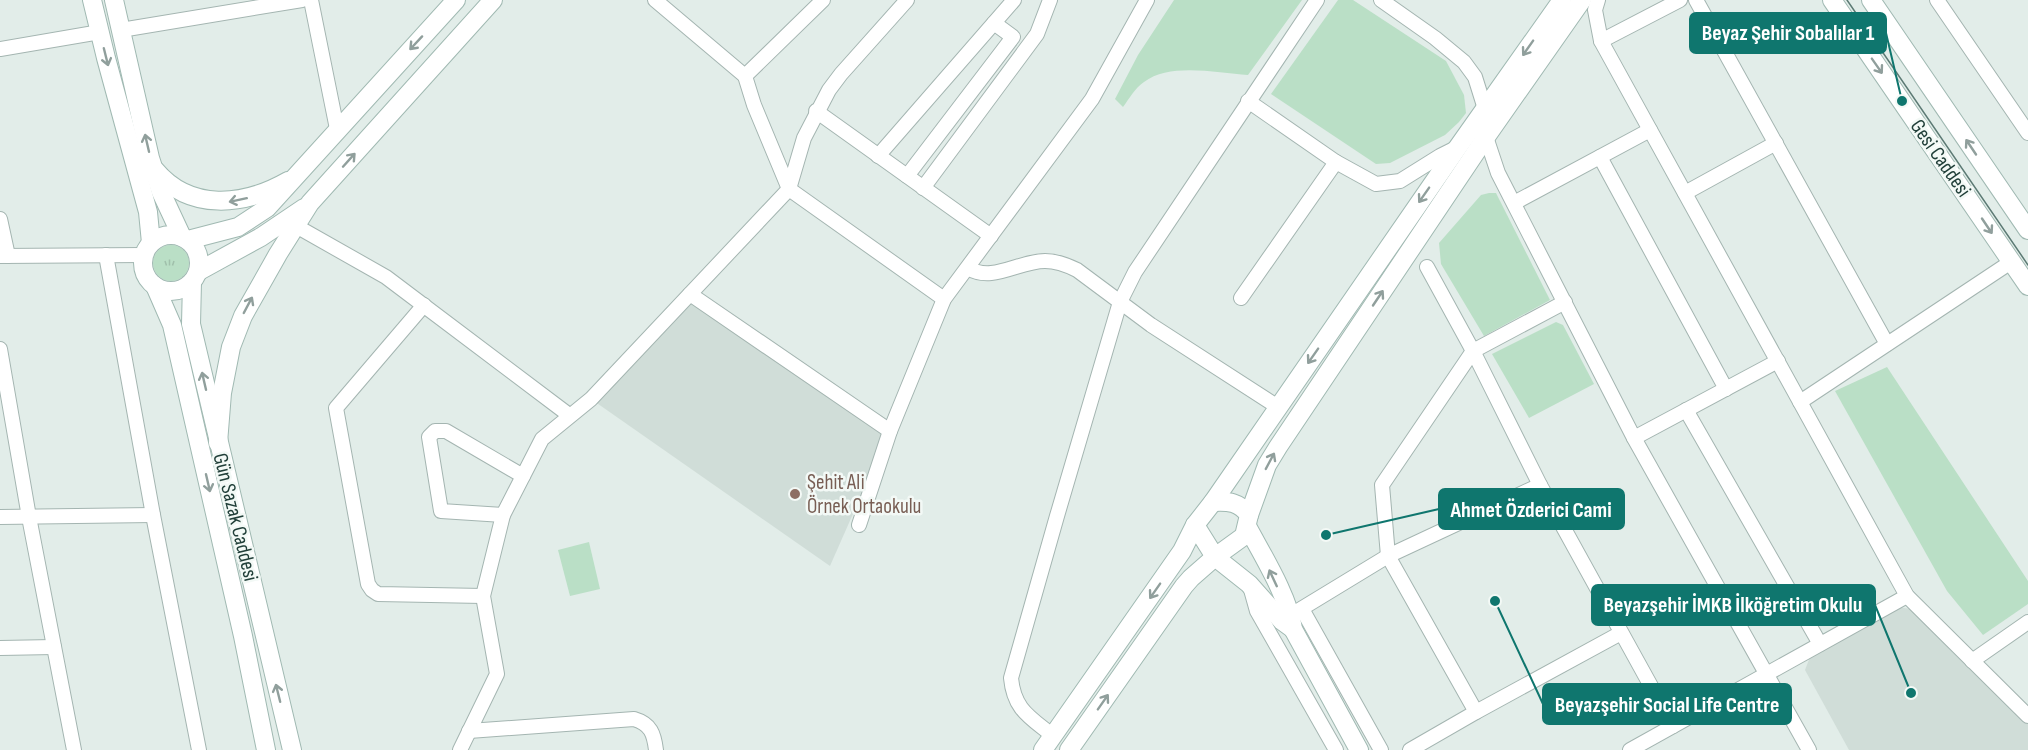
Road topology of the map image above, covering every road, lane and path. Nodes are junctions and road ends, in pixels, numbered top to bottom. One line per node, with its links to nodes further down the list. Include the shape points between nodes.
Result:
1 (92, 0): 26 (main road)
2 (114, 0): 25 (main road)
3 (302, 0): 23 (street)
4 (311, 0): 33 (street)
5 (456, 0): 33 (main road, one-way to 33)
6 (493, 0): 48 (main road, one-way to 6)
7 (656, 0): 29 (street)
8 (823, 0): 29 (street)
9 (907, 0): 32 (street, via 840,74)
10 (1014, 0): 24 (street)
11 (1050, 0): 45 (street, via 1037,34)
12 (1317, 0): 30 (street)
13 (1380, 0): 31 (street, via 1464,62 1475,77)
14 (1562, 0): 31 (main road, one-way to 31)
15 (1582, 0): 36 (main road)
16 (1598, 0): 27 (street, via 1595,10)
17 (1680, 0): 27 (street)
18 (1696, 0): 37 (street)
19 (1832, 0): 58 (main road, Gesi Caddesi, one-way to 58)
20 (1871, 0): 52 (main road, Gesi Caddesi, one-way to 20)
21 (1937, 0): 35 (street)
22 (1142, 4): 53 (street, via 1092,99)
23 (226, 6): 25 (street)
24 (994, 23): 39 (street); 43 (street, via 1013,37)
25 (121, 30): 42 (main road, one-way to 25)
26 (100, 32): 28 (street); 55 (main road, one-way to 55, via 148,212)
27 (1601, 41): 34 (street)
28 (0, 50)
29 (745, 76): 46 (street)
30 (1248, 101): 41 (street); 67 (street)
31 (1485, 109): 36 (street); 38 (main road)
32 (816, 111): 39 (street); 46 (street)
33 (338, 129): 44 (main road)
34 (1650, 130): 40 (street); 47 (street)
35 (2028, 133)
36 (1486, 137): 49 (street, via 1498,173); 90 (main road, one-way to 36, via 1267,465 1278,447)
37 (1776, 143): 47 (street); 70 (street)
38 (1458, 147): 41 (street, via 1391,183 1376,184); 77 (main road, one-way to 77)
39 (878, 156): 43 (street)
40 (1600, 157): 49 (street); 75 (street)
41 (1336, 162): 65 (street)
42 (152, 167): 44 (main road, one-way to 42, via 254,196 218,202 182,192); 54 (main road, via 160,192)
43 (907, 176): 45 (street)
44 (292, 179): 54 (main road, via 272,203 248,222 228,231)
45 (923, 188): 53 (street)
46 (789, 189): 64 (street); 66 (street)
47 (1685, 193): 73 (street)
48 (310, 203): 51 (main road); 61 (main road)
49 (1514, 203): 68 (street)
50 (0, 219): 57 (street)
51 (296, 226): 69 (street, via 386,276); 82 (main road, one-way to 51, via 224,377 236,332)
52 (2028, 230)
53 (991, 236): 60 (street)
54 (185, 238): 55 (main road, via 162,236); 61 (main road, via 199,257)
55 (148, 249): 56 (street); 62 (main road, via 143,262)
56 (106, 255): 57 (street); 86 (street)
57 (4, 256)
58 (2011, 262): 63 (main road, Gesi Caddesi); 70 (street)
59 (1427, 267): 72 (street)
60 (968, 268): 66 (street); 67 (street, via 977,274 988,274 1046,261 1059,263 1077,270)
61 (195, 277): 62 (main road, via 187,287 174,291); 82 (main road, Gün Sazak Caddesi, one-way to 61, via 191,324)
62 (154, 286): 113 (main road, Gün Sazak Caddesi, one-way to 113, via 172,325)
63 (2028, 286)
64 (690, 294): 79 (street, via 591,399); 80 (street)
65 (1241, 298)
66 (944, 299): 80 (street)
67 (1120, 302): 77 (street); 110 (street, via 1011,678 1019,706)
68 (1565, 302): 72 (street); 81 (street)
69 (423, 304): 79 (street); 96 (street, via 336,408 368,584 378,594)
70 (1887, 344): 76 (street)
71 (0, 349): 74 (street)
72 (1473, 351): 84 (street); 93 (street, via 1382,485)
73 (1778, 361): 75 (street); 76 (street)
74 (2, 377): 89 (street)
75 (1726, 389): 78 (street)
76 (1800, 402): 97 (street)
77 (1278, 407): 85 (main road)
78 (1686, 410): 81 (street); 101 (street)
79 (569, 415): 83 (street, via 542,439)
80 (890, 431): 91 (street)
81 (1634, 438): 105 (street)
82 (218, 443): 114 (main road, Gün Sazak Caddesi, one-way to 82)
83 (523, 476): 87 (street); 87 (street, via 446,431 435,431 429,437 441,511)
84 (1540, 485): 93 (street); 100 (street)
85 (1213, 501): 90 (main road, via 1235,502 1243,508); 92 (main road)
86 (153, 515): 89 (street); 112 (street)
87 (503, 515): 96 (street)
88 (0, 517): 89 (street)
89 (29, 517): 102 (street)
90 (1248, 522): 94 (main road, via 1244,536); 98 (main road, one-way to 90)
91 (859, 525)
92 (1194, 525): 94 (main road); 110 (main road, one-way to 110, via 1182,551)
93 (1388, 556): 98 (street); 106 (street)
94 (1215, 557): 95 (main road); 117 (main road, one-way to 94, via 1184,586)
95 (1249, 584): 98 (main road, via 1282,621); 118 (street, via 1257,611)
96 (483, 596): 109 (street, via 497,674)
97 (1907, 596): 101 (street); 104 (street)
98 (1295, 618): 119 (main road); 120 (street)
99 (2028, 622): 104 (street)
100 (1621, 633): 106 (street); 108 (street)
101 (1820, 644): 105 (street)
102 (54, 647): 103 (street); 111 (street)
103 (0, 648)
104 (1972, 661): 107 (street)
105 (1767, 674): 108 (street); 123 (street)
106 (1476, 712): 121 (street)
107 (2028, 716)
108 (1672, 726): 122 (street)
109 (469, 731): 115 (street); 116 (street, via 634,719 652,730)
110 (1048, 743)
111 (74, 750)
112 (199, 750)
113 (266, 750)
114 (292, 750)
115 (460, 750)
116 (656, 750)
117 (1069, 750)
118 (1335, 750)
119 (1359, 750)
120 (1381, 750)
121 (1410, 750)
122 (1630, 750)
123 (1809, 750)

